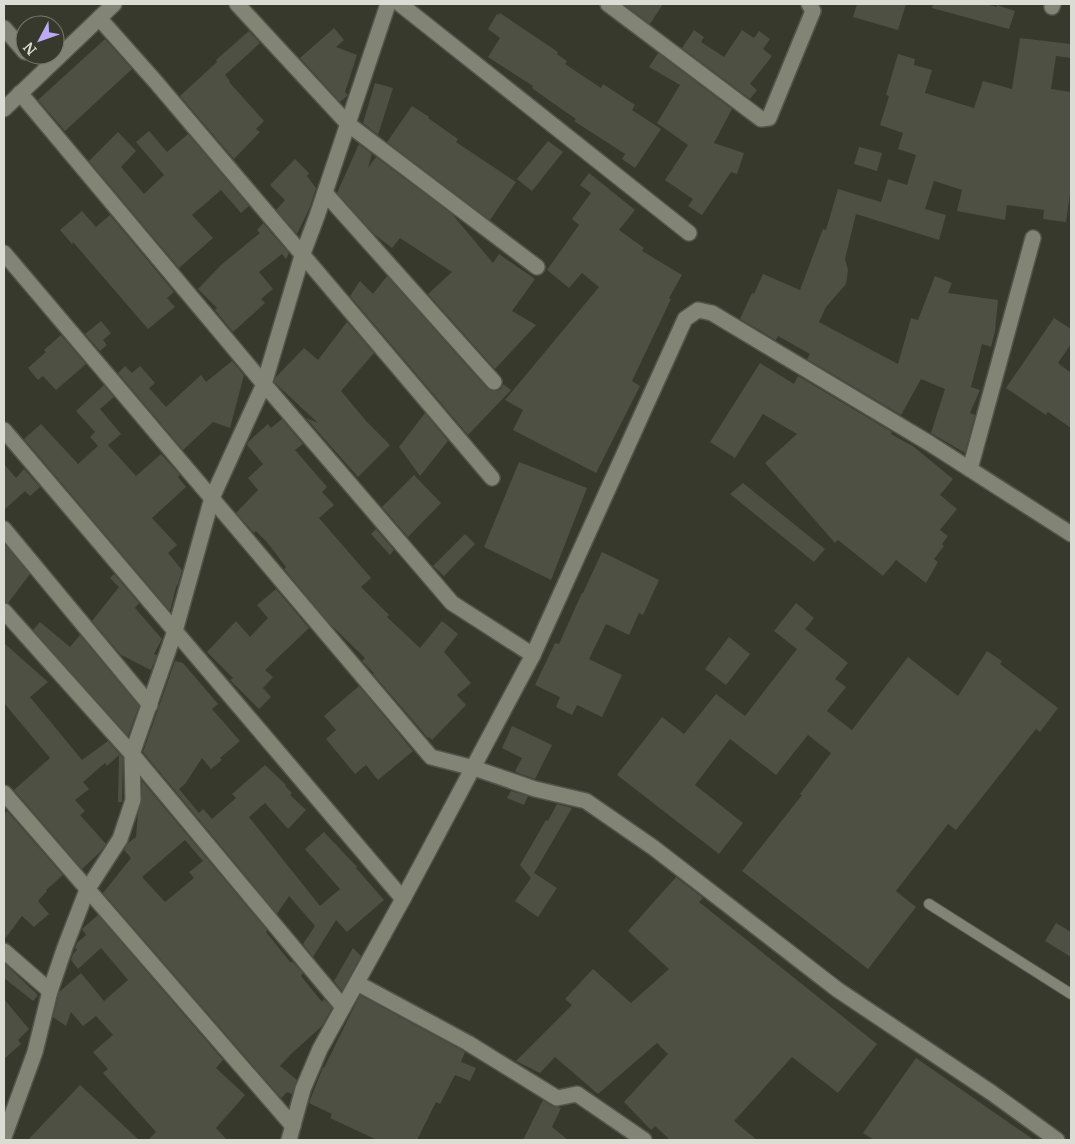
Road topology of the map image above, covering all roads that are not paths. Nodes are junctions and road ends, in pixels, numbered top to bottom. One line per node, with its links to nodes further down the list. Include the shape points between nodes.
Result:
1 (114, 4): 7 (street)
2 (237, 4): 14 (street)
3 (388, 4): 14 (street)
4 (400, 4): 16 (street)
5 (608, 4): 6 (street, via 765,120 769,118 813,11)
6 (808, 4)
7 (99, 18): 11 (street); 19 (street)
8 (4, 28): 9 (street)
9 (15, 41)
10 (37, 65): 11 (street)
11 (43, 72): 12 (street)
12 (20, 93): 13 (street); 22 (street)
13 (4, 109)
14 (348, 124): 15 (street); 20 (street)
15 (325, 193): 19 (street); 21 (street)
16 (689, 233)
17 (1033, 238): 24 (street)
18 (4, 253): 26 (street)
19 (302, 256): 22 (street); 25 (street)
20 (537, 268)
21 (494, 382)
22 (264, 384): 26 (street); 31 (street, via 452,603)
23 (4, 430): 30 (street)
24 (970, 469): 28 (street); 31 (street, via 712,313 698,310 685,319)
25 (492, 478)
26 (212, 498): 30 (street); 34 (street, via 431,757)
27 (4, 530): 32 (street)
28 (1071, 534)
29 (4, 611): 33 (street)
30 (175, 631): 32 (street); 37 (street)
31 (533, 655): 34 (street)
32 (150, 705): 33 (street)
33 (132, 754): 36 (street, via 133,800 128,816 120,839); 43 (street)
34 (474, 768): 37 (street); 47 (street, via 535,789 586,800 654,848 838,990)
35 (4, 793): 36 (street)
36 (87, 890): 41 (street); 44 (street)
37 (403, 900): 40 (street)
38 (929, 904): 42 (lane)
39 (4, 951): 41 (street)
40 (357, 982): 43 (street); 46 (street, via 468,1043 557,1098 576,1094)
41 (50, 991): 45 (street, via 35,1052)
42 (1071, 994)
43 (343, 1007): 44 (street, via 303,1089)
44 (291, 1133)
45 (4, 1137)
46 (644, 1140)
47 (1057, 1140)

